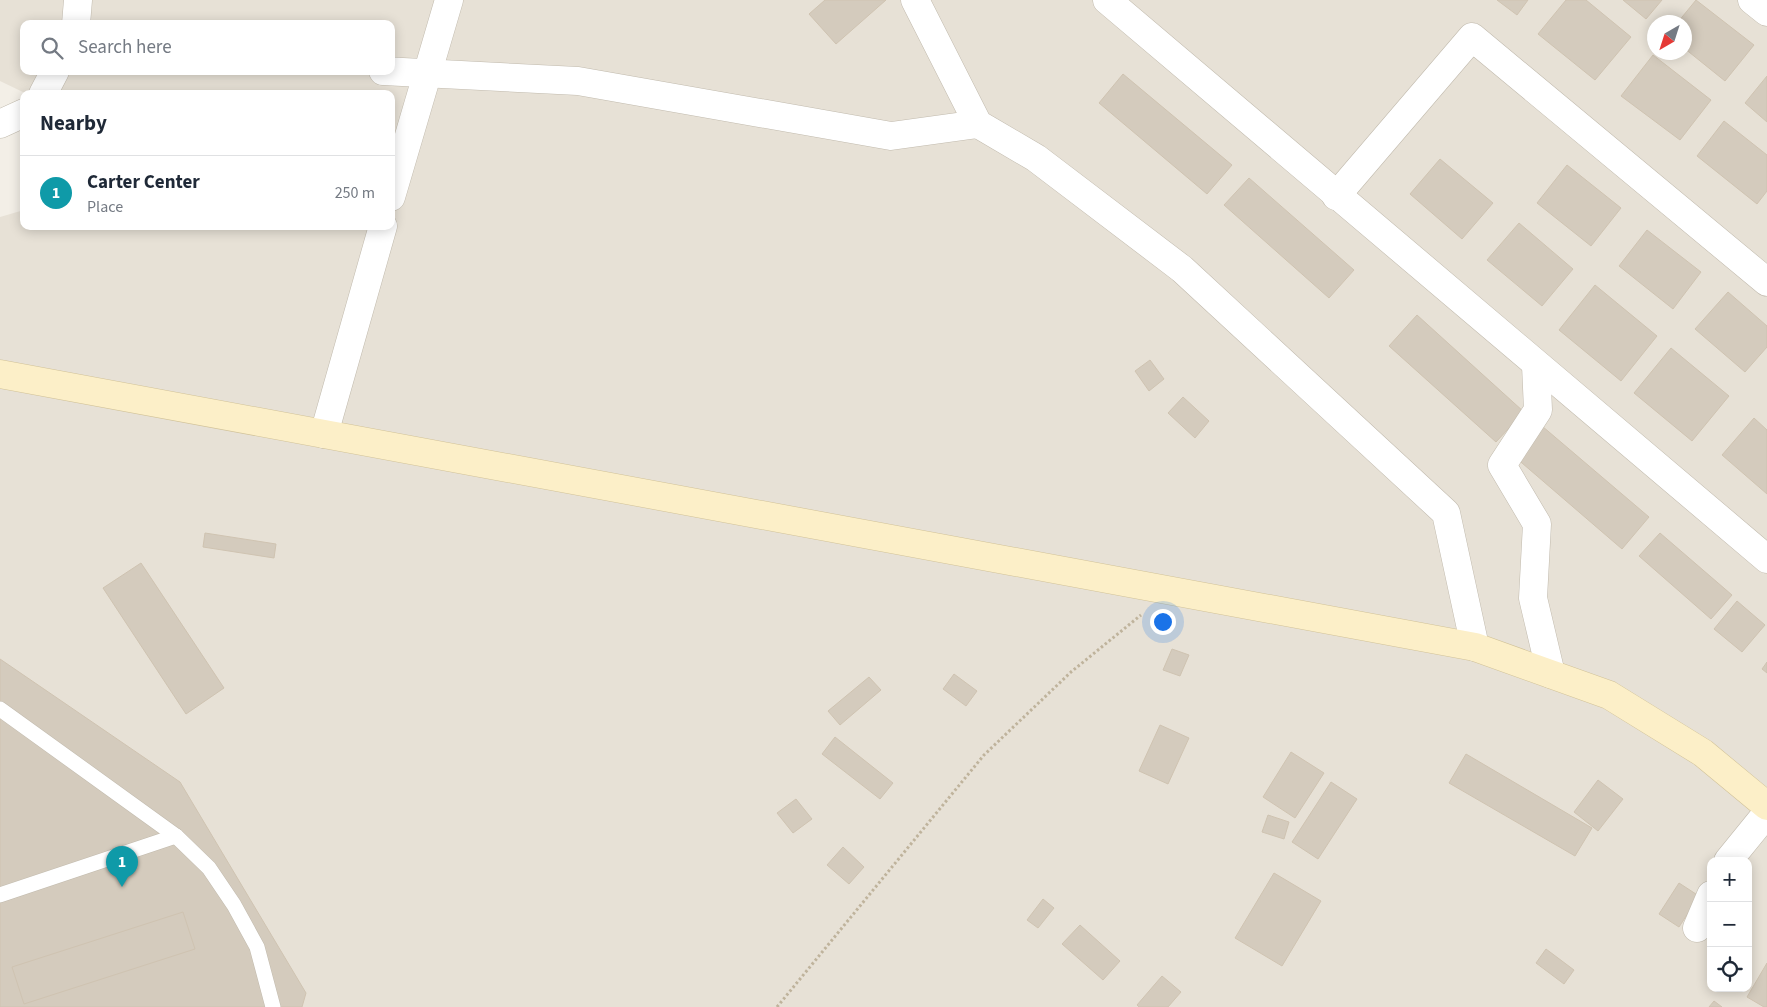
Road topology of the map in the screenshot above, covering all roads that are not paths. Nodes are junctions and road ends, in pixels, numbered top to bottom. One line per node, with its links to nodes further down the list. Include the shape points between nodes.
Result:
1 (78, 0): 7 (street)
2 (449, 0): 9 (street)
3 (915, 0): 14 (street)
4 (1107, 0): 16 (street)
5 (1752, 0): 6 (street)
6 (1767, 12)
7 (76, 20)
8 (395, 72): 9 (street)
9 (427, 73): 14 (street, via 578,80 891,136); 15 (street)
10 (53, 75): 11 (street)
11 (45, 90)
12 (20, 115): 13 (street)
13 (0, 124)
14 (978, 124): 23 (street, via 1036,158 1182,269 1446,514)
15 (395, 183)
16 (1336, 196): 18 (street, via 1472,37); 19 (street)
17 (382, 230): 21 (street)
18 (1767, 282)
19 (1536, 365): 22 (street); 24 (street, via 1538,410 1502,465 1537,524 1533,598)
20 (0, 374): 21 (main road)
21 (324, 434): 23 (main road)
22 (1767, 559)
23 (1475, 647): 24 (main road)
24 (1551, 674): 26 (main road, via 1609,695 1703,752)
25 (0, 709): 28 (lane)
26 (1767, 806)
27 (1767, 813): 29 (street)
28 (176, 836): 30 (lane); 33 (lane, via 209,868 234,905 257,947)
29 (1731, 857)
30 (0, 895)
31 (1708, 902): 32 (street)
32 (1697, 928)
33 (273, 1007)

